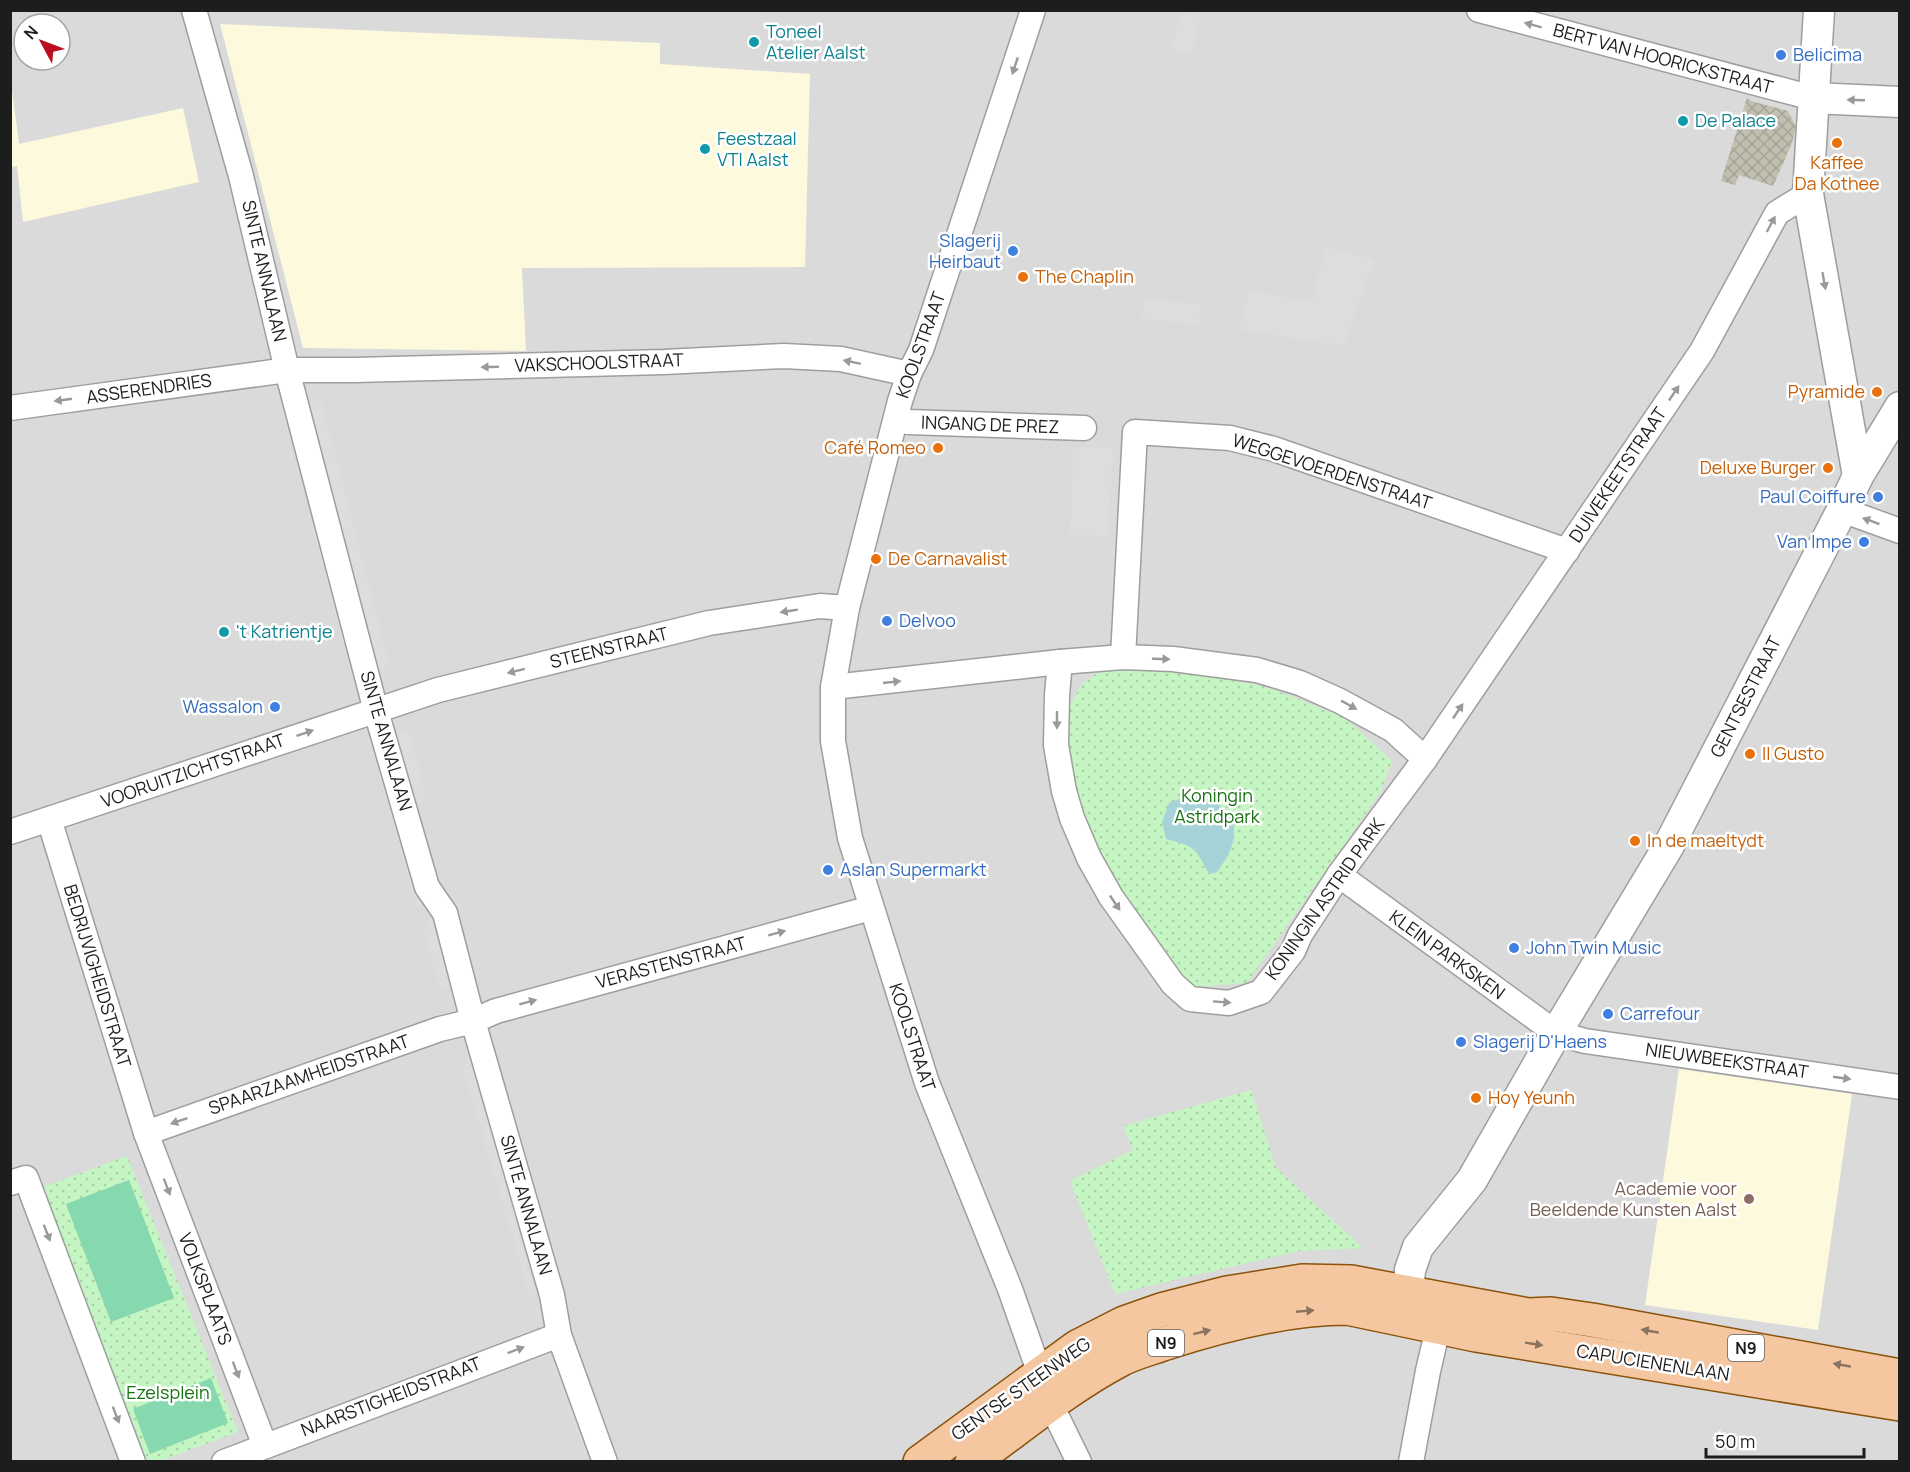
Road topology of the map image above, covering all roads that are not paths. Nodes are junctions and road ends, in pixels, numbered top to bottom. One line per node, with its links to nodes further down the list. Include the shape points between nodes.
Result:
1 (194, 10): 8 (street, SINTE ANNALAAN, via 241,176)
2 (1033, 10): 9 (street, KOOLSTRAAT, one-way to 9, via 921,350)
3 (1479, 10): 5 (street, BERT VAN HOORICKSTRAAT, one-way to 3)
4 (1820, 10): 5 (street)
5 (1813, 98): 6 (street, one-way to 5); 7 (street)
6 (1899, 102)
7 (1808, 194): 14 (street, one-way to 14); 17 (street, DUIVEKEETSTRAAT, one-way to 7, via 1702,351 1777,213)
8 (287, 370): 9 (street, VAKSCHOOLSTRAAT, one-way to 8, via 841,359 784,356); 11 (street, ASSERENDRIES, one-way to 11); 22 (street, SINTE ANNALAAN)
9 (909, 374): 12 (street, KOOLSTRAAT)
10 (1899, 407): 14 (street, GENTSESTRAAT)
11 (10, 408)
12 (896, 419): 13 (street, INGANG DE PREZ); 18 (street, KOOLSTRAAT)
13 (1084, 428)
14 (1858, 476): 15 (street, GENTSESTRAAT)
15 (1842, 510): 16 (street, one-way to 15); 29 (street, GENTSESTRAAT, via 1668,847)
16 (1899, 531)
17 (1567, 551): 19 (street, WEGGEVOERDENSTRAAT, via 1274,449 1230,438 1135,432); 23 (street, DUIVEKEETSTRAAT, one-way to 17)
18 (847, 608): 21 (street, KOOLSTRAAT); 22 (street, STEENSTRAAT, one-way to 22, via 820,606 709,623 438,690)
19 (1123, 657): 20 (street); 23 (street, one-way to 23, via 1257,670 1300,683 1393,730)
20 (1060, 662): 21 (street, one-way to 20); 26 (street, KONINGIN ASTRID PARK, one-way to 26, via 1056,745 1072,818 1111,897 1173,984 1190,999 1229,1003 1261,992 1293,951)
21 (833, 687): 27 (street, KOOLSTRAAT, via 832,741 850,838)
22 (376, 711): 24 (street, VOORUITZICHTSTRAAT, one-way to 22); 28 (street, SINTE ANNALAAN, via 427,887 445,913)
23 (1425, 759): 26 (street, KONINGIN ASTRID PARK)
24 (49, 819): 25 (street, VOORUITZICHTSTRAAT); 31 (street, BEDRIJVIGHEIDSTRAAT)
25 (10, 832)
26 (1339, 875): 29 (street, KLEIN PARKSKEN)
27 (871, 908): 28 (street, VERASTENSTRAAT, one-way to 27, via 496,1011); 36 (street, KOOLSTRAAT, via 927,1083)
28 (473, 1021): 31 (street, SPAARZAAMHEIDSTRAAT, one-way to 31, via 440,1029); 35 (street, SINTE ANNALAAN, via 552,1295)
29 (1556, 1034): 30 (street, NIEUWBEEKSTRAAT, one-way to 30); 33 (street, GENTSESTRAAT, via 1472,1180 1418,1246 1410,1270)
30 (1899, 1087)
31 (146, 1133): 40 (street, VOLKSPLAATS, one-way to 40)
32 (18, 1181): 41 (street, one-way to 41)
33 (1407, 1307): 34 (main road, CAPUCIENENLAAN / N9); 36 (main road, GENTSE STEENWEG / N9, via 1351,1282 1302,1281 1227,1293 1124,1323 1077,1347); 39 (main road, GENTSE STEENWEG / N9, one-way to 33, via 1123,1358 1188,1336 1279,1313)
34 (1442, 1314): 37 (main road, CAPUCIENENLAAN / N9, one-way to 34, via 1551,1314); 38 (main road, CAPUCIENENLAAN / N9, one-way to 38); 47 (street)
35 (559, 1335): 40 (street, NAARSTIGHEIDSTRAAT, one-way to 35); 43 (street, SINTE ANNALAAN)
36 (1040, 1374): 39 (main road); 44 (main road, GENTSE STEENWEG / N9)
37 (1899, 1376)
38 (1899, 1404)
39 (1051, 1405): 45 (main road, GENTSE STEENWEG / N9); 46 (street)
40 (265, 1446): 42 (street, NAARSTIGHEIDSTRAAT)
41 (133, 1461)
42 (224, 1461)
43 (606, 1461)
44 (920, 1461)
45 (972, 1461)
46 (1079, 1461)
47 (1411, 1461)

